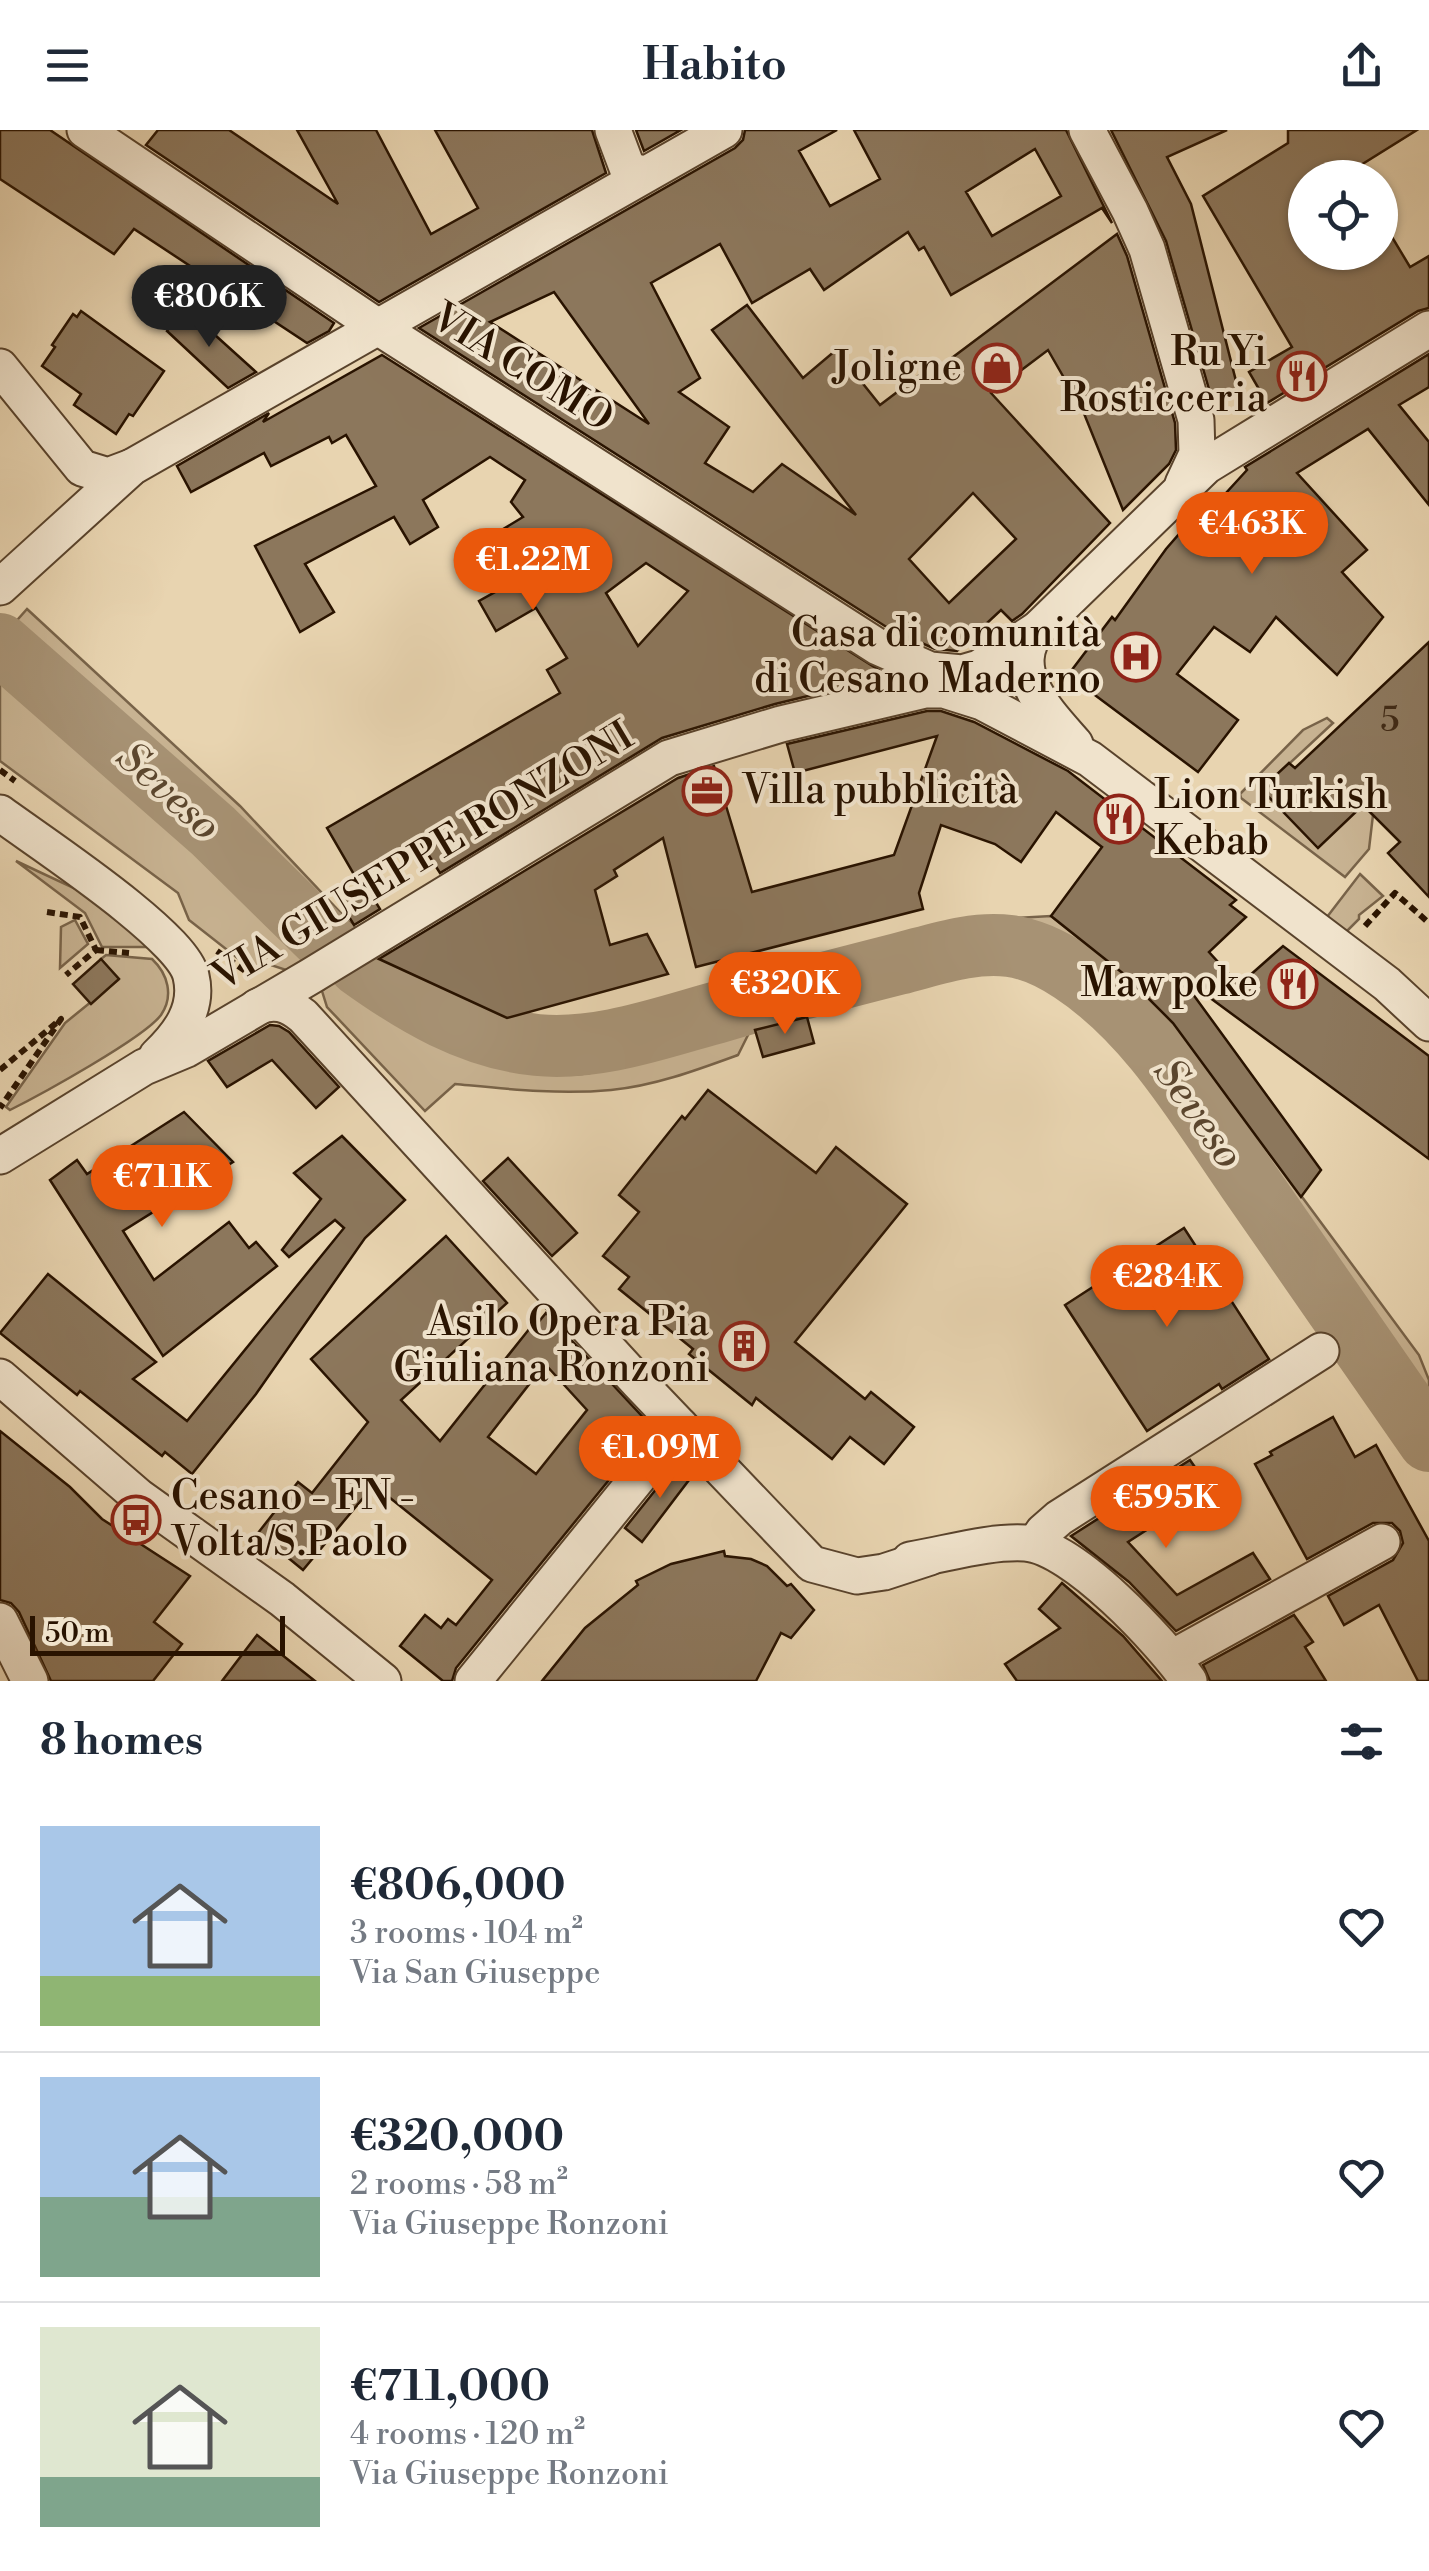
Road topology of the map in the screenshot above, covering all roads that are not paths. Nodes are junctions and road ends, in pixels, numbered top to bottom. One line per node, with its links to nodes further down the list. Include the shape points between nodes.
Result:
1 (85, 130): 5 (street, VIA COMO)
2 (613, 130): 6 (street, via 628,170)
3 (724, 130): 6 (street)
4 (1087, 130): 12 (street, via 1146,249 1196,420 1197,454)
5 (124, 140): 7 (street, VIA COMO)
6 (644, 174): 7 (street)
7 (378, 327): 11 (street); 16 (street, VIA COMO, via 878,646)
8 (1429, 329): 12 (street, via 1233,448)
9 (0, 368): 10 (street)
10 (68, 455): 11 (street, via 100,476); 13 (street, via 75,502)
11 (132, 467): 13 (street)
12 (1174, 495): 15 (street)
13 (62, 530): 14 (street)
14 (8, 580)
15 (1038, 629): 16 (street, via 971,671); 17 (street, via 1025,657 1028,680)
16 (918, 680): 17 (street, via 998,708); 21 (street, VIA GIUSEPPE RONZONI, via 669,758)
17 (1090, 759): 20 (street)
18 (0, 812): 23 (street, via 184,959 192,984 190,1011)
19 (1429, 979): 20 (street, via 1402,988)
20 (1387, 984): 22 (street)
21 (257, 1007): 23 (street, VIA GIUSEPPE RONZONI); 27 (street, via 282,1004 303,1016)
22 (1429, 1023)
23 (144, 1067): 24 (street, VIA GIUSEPPE RONZONI)
24 (0, 1156)
25 (1321, 1351): 29 (street, via 1058,1518)
26 (0, 1377): 33 (street, via 124,1485)
27 (680, 1426): 29 (street, via 789,1542 824,1569 857,1576 930,1557); 34 (street)
28 (1382, 1542): 31 (street)
29 (1035, 1544): 31 (street, via 1076,1566)
30 (0, 1621): 32 (street)
31 (1180, 1670)
32 (30, 1681)
33 (382, 1681)
34 (473, 1681)

